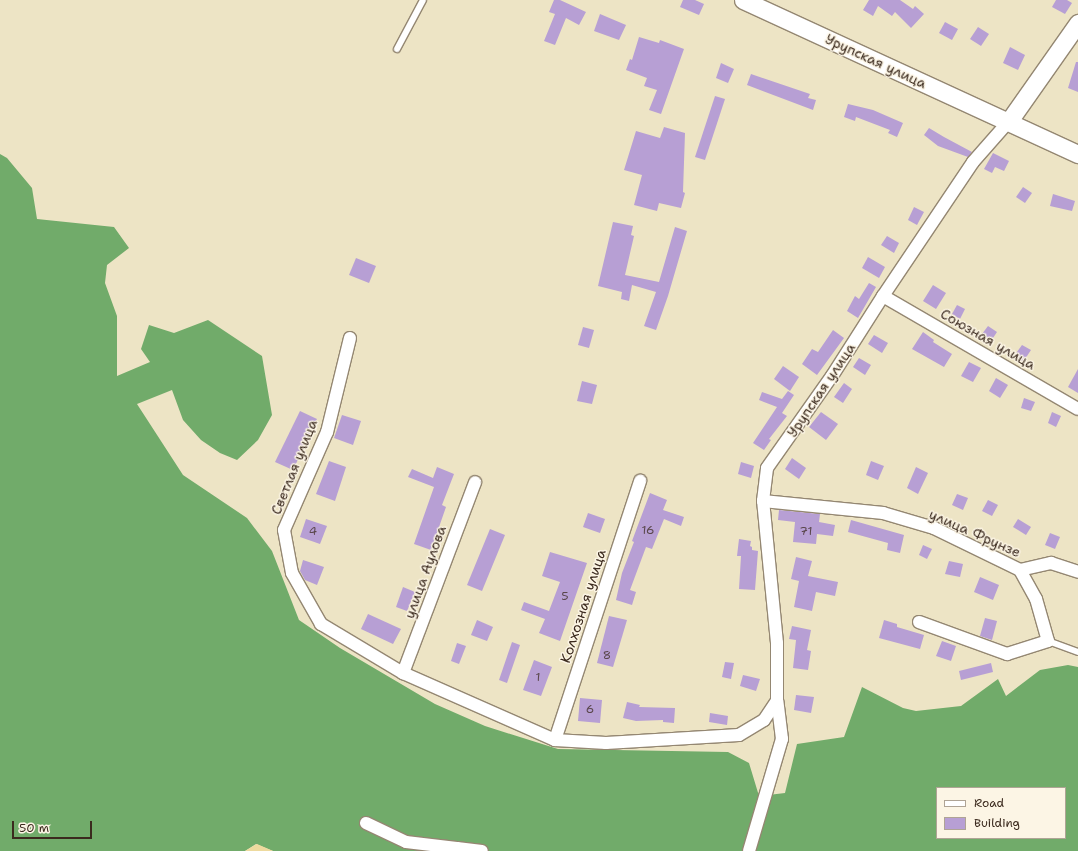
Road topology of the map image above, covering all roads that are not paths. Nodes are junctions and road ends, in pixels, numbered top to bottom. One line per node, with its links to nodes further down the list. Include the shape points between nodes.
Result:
1 (423, 0): 4 (lane)
2 (744, 0): 5 (street, Урупская улица)
3 (1078, 23): 5 (street, Урупская улица)
4 (397, 49)
5 (1009, 121): 6 (street, Урупская улица); 7 (street, Урупская улица, via 973,162)
6 (1078, 154)
7 (883, 296): 9 (street, Союзная улица); 12 (street, Урупская улица, via 832,376 767,468)
8 (350, 338): 18 (street, Светлая улица, via 326,432 284,530 292,573 321,624)
9 (1078, 409)
10 (640, 481): 20 (street, Колхозная улица)
11 (475, 482): 18 (street, улица Аулова)
12 (763, 501): 13 (street, улица Фрунзе, via 883,513 934,528); 19 (street, Урупская улица, via 777,643)
13 (1020, 570): 14 (street, улица Фрунзе, via 1051,563); 16 (street, via 1036,599)
14 (1078, 572)
15 (919, 622): 16 (street, via 1006,654)
16 (1048, 642): 17 (lane)
17 (1078, 652)
18 (403, 673): 20 (street)
19 (777, 701): 20 (street, via 764,720 739,735 606,743); 24 (street, Урупская улица, via 782,739)
20 (555, 740)
21 (366, 822): 22 (street, via 406,842)
22 (455, 849): 23 (street)
23 (482, 851)
24 (749, 851)

